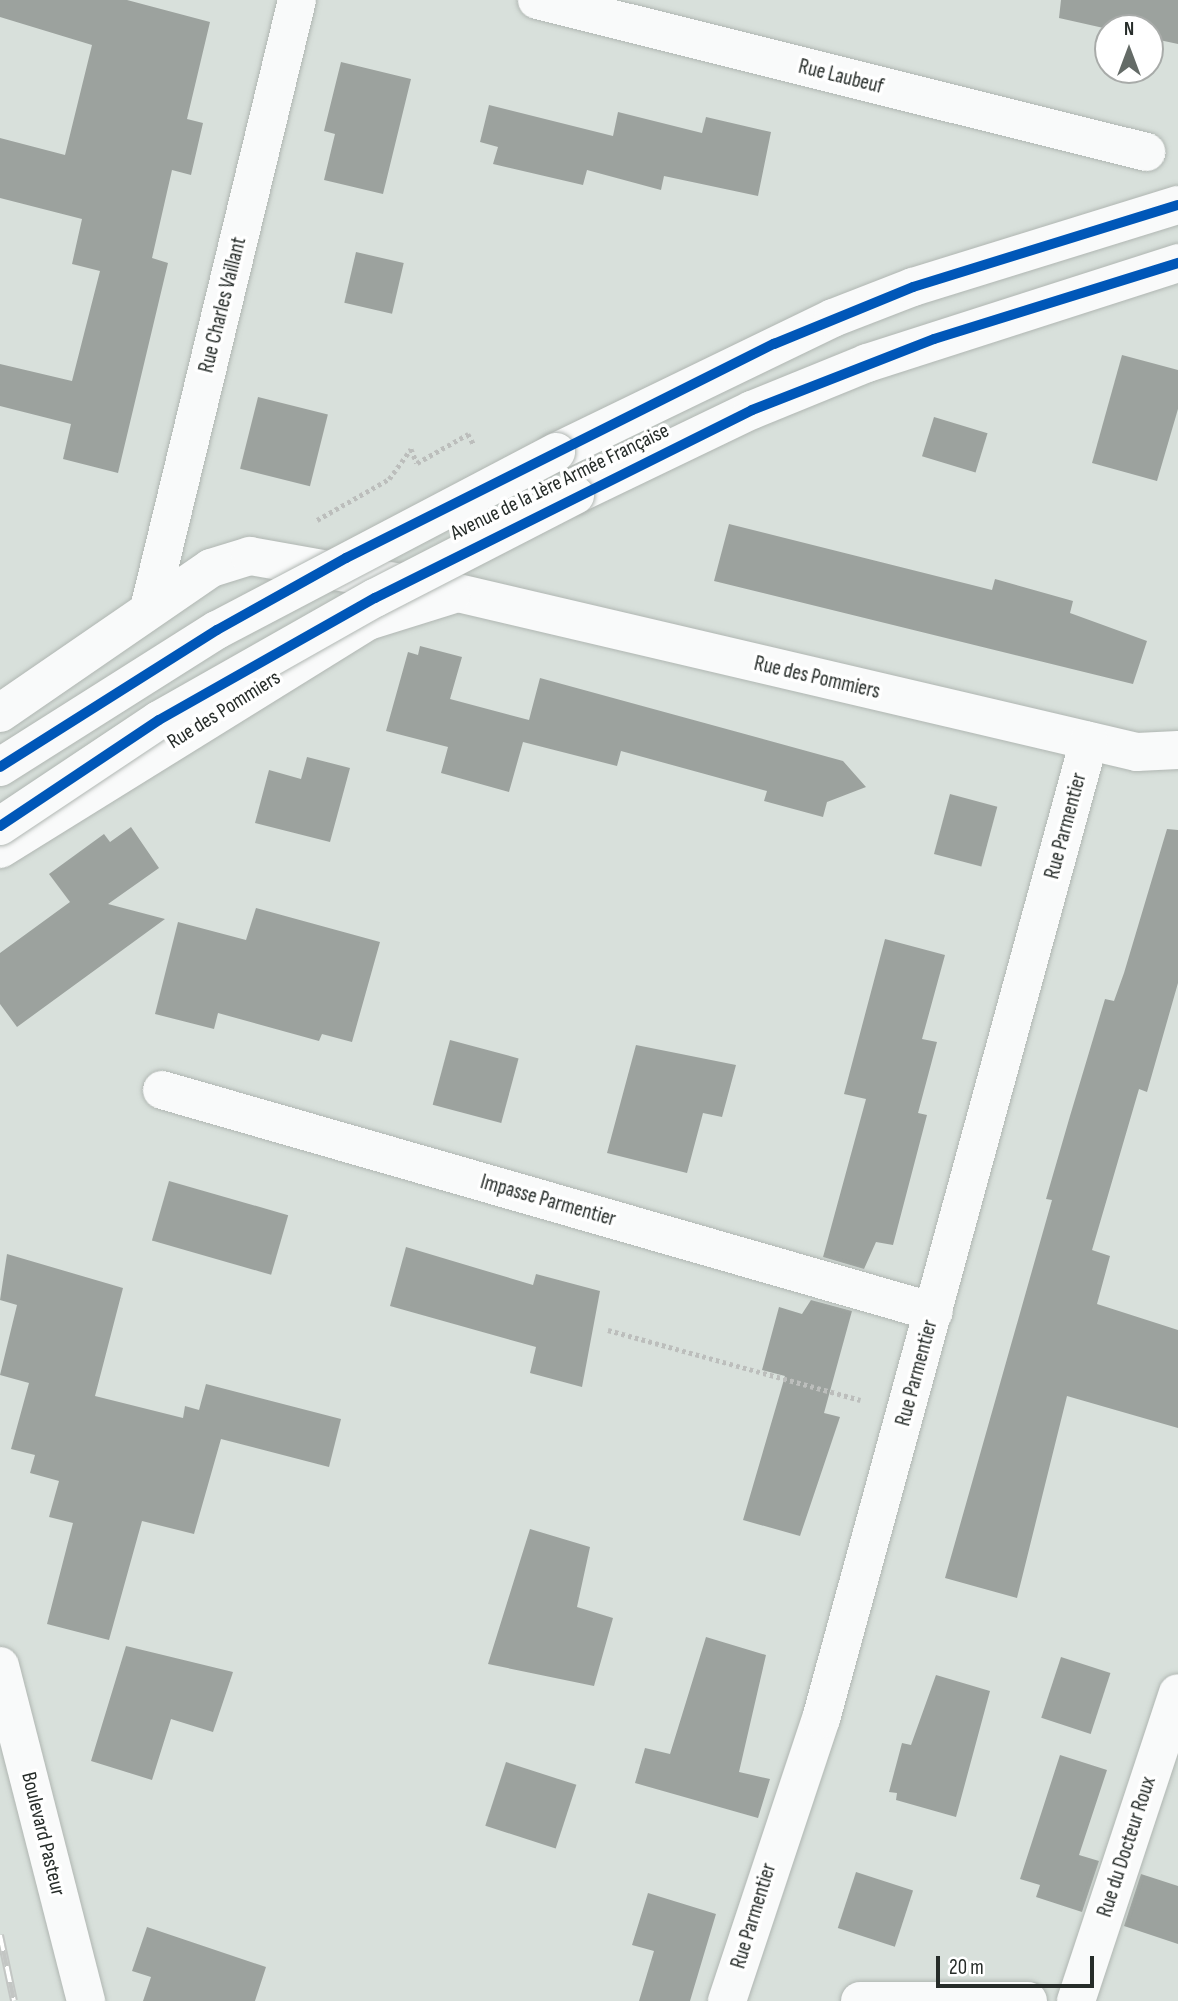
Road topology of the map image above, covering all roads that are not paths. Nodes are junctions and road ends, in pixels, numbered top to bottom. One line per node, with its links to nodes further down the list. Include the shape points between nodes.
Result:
1 (297, 0): 7 (street, Rue Charles Vaillant)
2 (537, 0): 3 (street, Rue Laubeuf)
3 (1146, 152)
4 (1178, 205): 11 (street, Avenue de la 1ère Armée Française, bridge, via 914,287 833,318 555,452 217,630)
5 (1178, 263): 12 (street, Avenue de la 1ère Armée Française, bridge, via 867,363 752,410 375,598 159,720)
6 (458, 593): 7 (street, Rue des Pommiers, via 250,556 211,568); 9 (street, Rue des Pommiers); 13 (street, Rue des Pommiers, via 368,621)
7 (149, 609): 8 (street, Rue des Pommiers)
8 (0, 713)
9 (1089, 741): 10 (street, Rue des Pommiers, via 1138,752); 15 (street, Rue Parmentier)
10 (1178, 750)
11 (0, 767)
12 (0, 825)
13 (0, 849)
14 (162, 1090): 15 (street, Impasse Parmentier)
15 (934, 1312): 19 (street, Rue Parmentier, via 821,1719)
16 (0, 1666): 18 (street, Boulevard Pasteur)
17 (1178, 1693): 22 (street, Rue du Docteur Roux)
18 (86, 2001)
19 (727, 2001)
20 (860, 2001): 21 (street)
21 (1028, 2001)
22 (1076, 2001)

